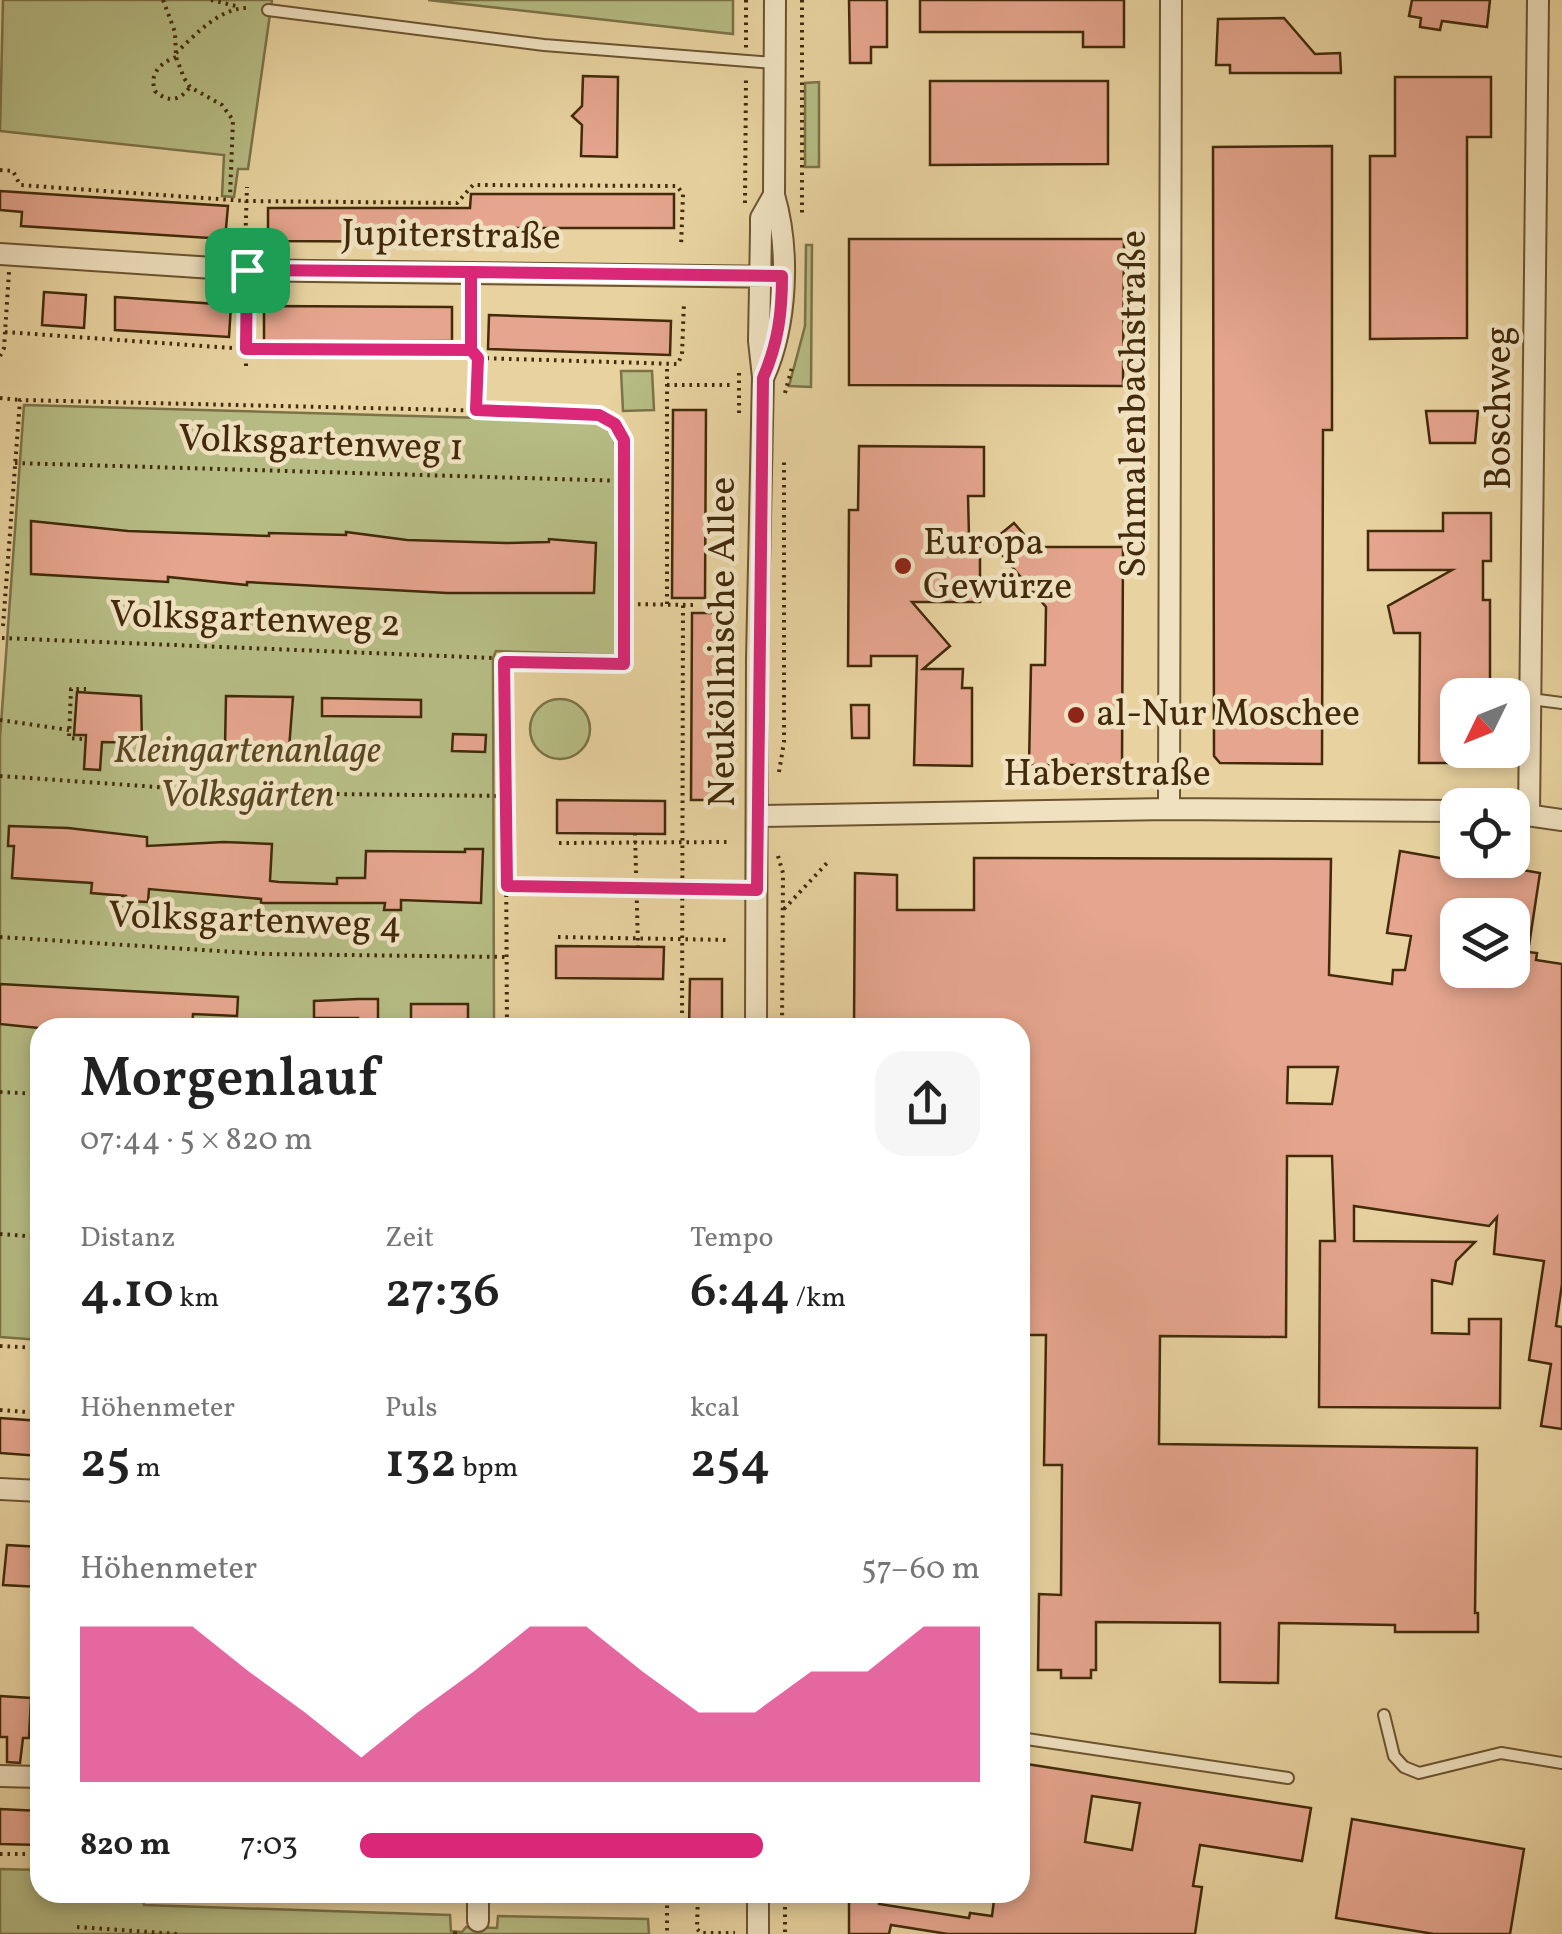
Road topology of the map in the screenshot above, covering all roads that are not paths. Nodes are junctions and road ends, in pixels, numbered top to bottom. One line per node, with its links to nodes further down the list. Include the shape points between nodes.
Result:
1 (775, 0): 5 (street, Neuköllnische Allee)
2 (1171, 0): 14 (street, Schmalenbachstraße)
3 (1538, 0): 11 (street, Boschweg)
4 (268, 10): 5 (lane, via 544,45)
5 (775, 62): 6 (street, Neuköllnische Allee)
6 (774, 196): 8 (street, Neuköllnische Allee, via 762,218); 9 (street, Neuköllnische Allee, via 782,223)
7 (5, 254): 8 (street, Jupiterstraße, via 246,270)
8 (759, 276): 9 (street, Jupiterstraße); 10 (street, Neuköllnische Allee)
9 (782, 276): 10 (street, Neuköllnische Allee, via 777,344)
10 (763, 378): 17 (street, Neuköllnische Allee)
11 (1531, 699): 12 (lane); 13 (street, Boschweg)
12 (1562, 702)
13 (1523, 788)
14 (1169, 809): 15 (street, Haberstraße); 17 (street, Haberstraße)
15 (1440, 811)
16 (1530, 815): 18 (street)
17 (758, 816): 19 (street, Neuköllnische Allee)
18 (1562, 820)
19 (756, 1018)
20 (0, 1489): 21 (street)
21 (30, 1490)
22 (1384, 1715): 24 (lane, via 1394,1756 1418,1773 1501,1753)
23 (1030, 1739): 27 (lane)
24 (1562, 1763)
25 (0, 1776): 26 (street)
26 (30, 1777)
27 (1288, 1778)
28 (477, 1903): 30 (street)
29 (758, 1903): 31 (street)
30 (478, 1922)
31 (758, 1934)

